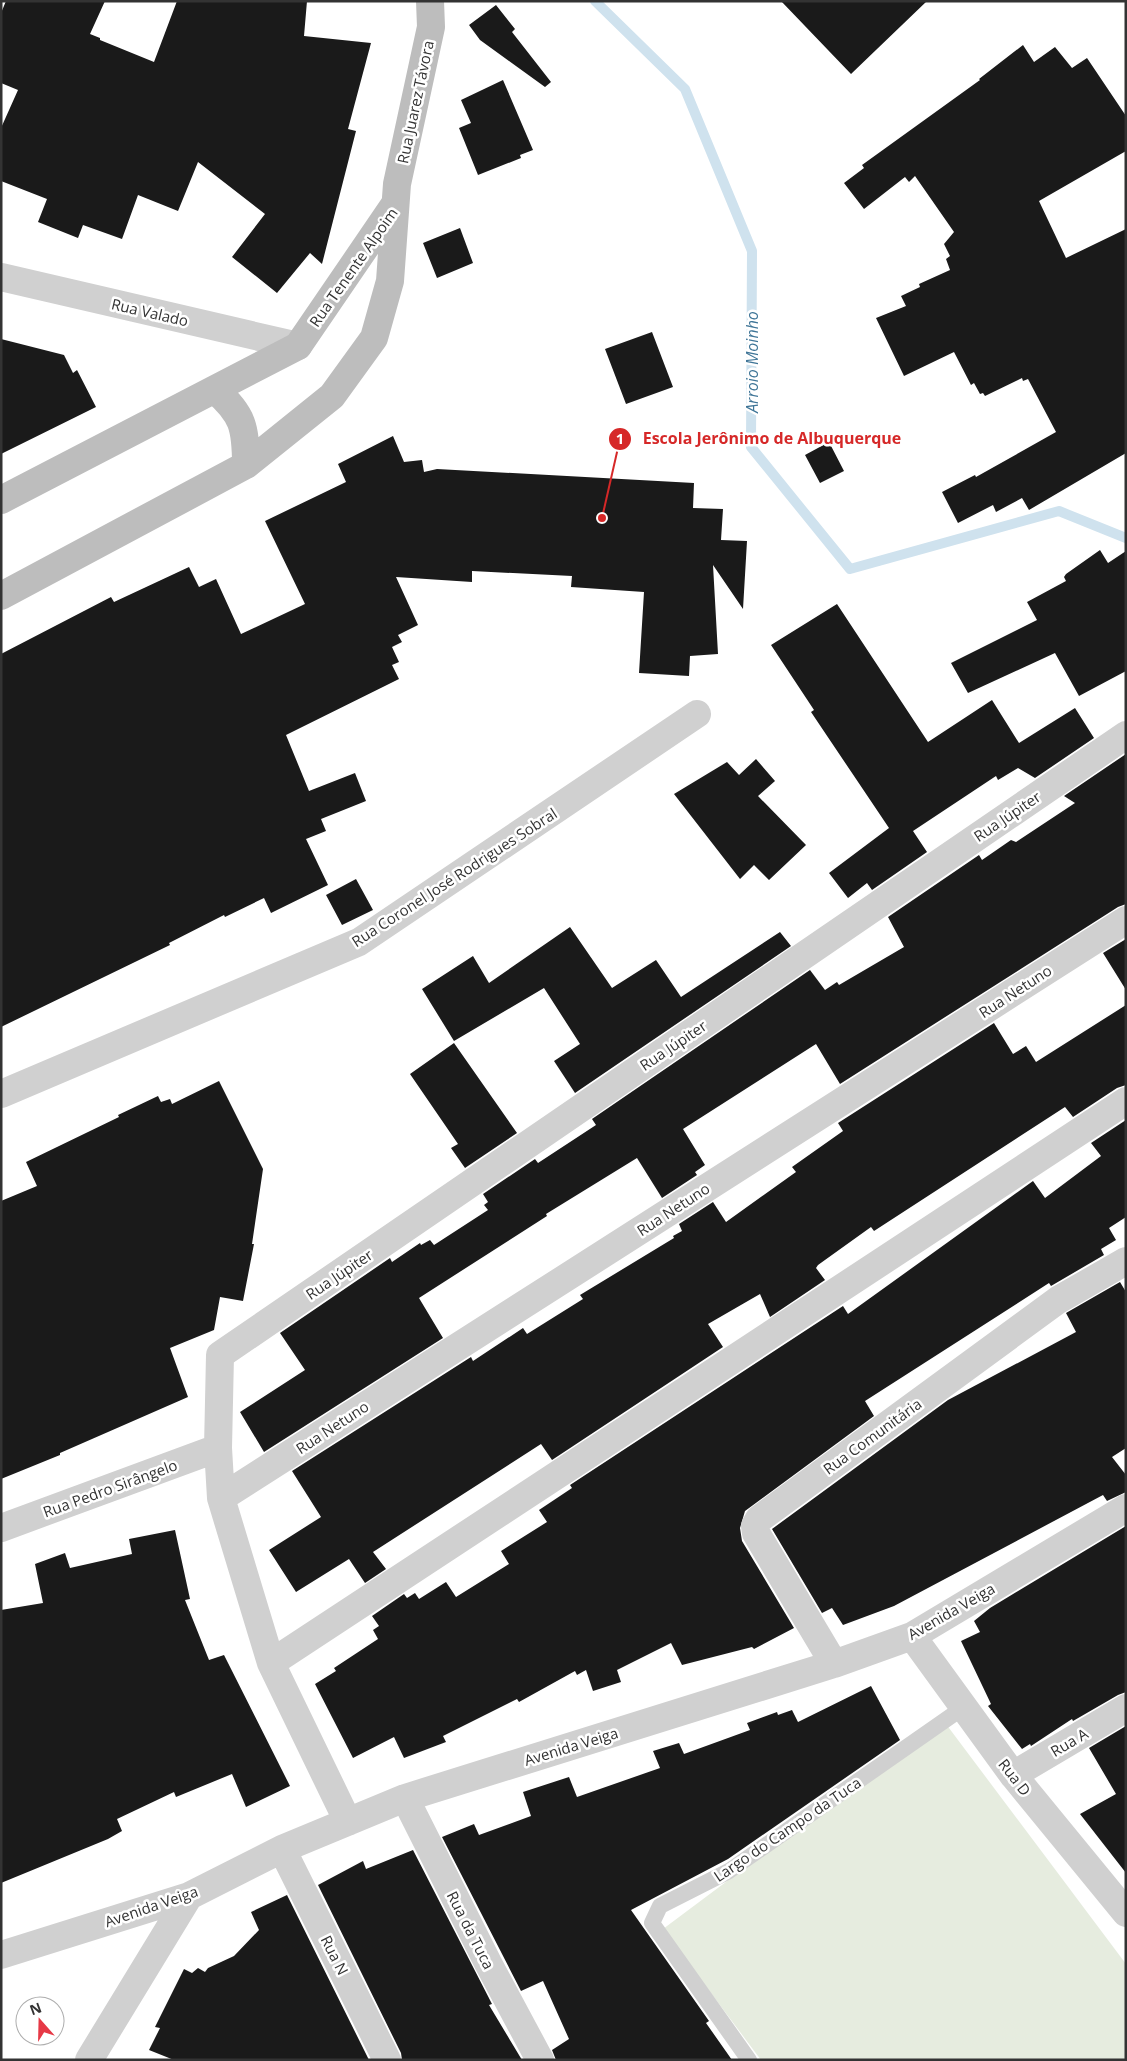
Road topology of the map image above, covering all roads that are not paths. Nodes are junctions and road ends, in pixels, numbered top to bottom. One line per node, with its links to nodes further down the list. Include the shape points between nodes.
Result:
1 (430, 1): 2 (street, Rua Juarez Távora, via 431,27 397,184)
2 (396, 203): 4 (street, Rua Tenente Alpoim); 6 (street, Rua Tenente Alpoim, via 390,281 374,338 332,396)
3 (1, 277): 4 (street, Rua Valado)
4 (298, 346): 5 (street, Rua Tenente Alpoim)
5 (215, 390): 6 (street, via 231,404 241,420 246,440); 7 (street, Rua Tenente Alpoim)
6 (246, 464): 8 (street, Rua Tenente Alpoim)
7 (1, 500)
8 (1, 596)
9 (697, 714): 12 (street, Rua Coronel José Rodrigues Sobral, via 359,942)
10 (1126, 735): 15 (street, Rua Júpiter, via 220,1355)
11 (1126, 920): 16 (street, Rua Netuno)
12 (1, 1094)
13 (1126, 1101): 20 (street)
14 (1126, 1261): 21 (street, Rua Comunitária, via 1058,1300 759,1519 756,1533)
15 (218, 1448): 16 (street); 18 (street, Rua Pedro Sirângelo)
16 (221, 1498): 20 (street)
17 (1126, 1508): 19 (street, Avenida Veiga)
18 (1, 1528)
19 (912, 1636): 21 (street, Avenida Veiga); 22 (street, Rua D)
20 (271, 1663): 26 (street)
21 (834, 1664): 25 (street, Avenida Veiga)
22 (964, 1707): 24 (street, Rua D); 34 (lane, Largo do Campo da Tuca, via 729,1871 660,1906 652,1923)
23 (1126, 1708): 24 (street, Rua A)
24 (1013, 1776): 29 (street, Rua D)
25 (405, 1798): 26 (street, Avenida Veiga); 33 (street, Rua da Tuca)
26 (348, 1822): 27 (street, Avenida Veiga)
27 (282, 1849): 28 (street, Avenida Veiga); 32 (street, Rua N)
28 (189, 1896): 30 (street, Avenida Veiga); 31 (street)
29 (1126, 1913)
30 (1, 1954)
31 (89, 2060)
32 (387, 2060)
33 (540, 2060)
34 (749, 2060)

